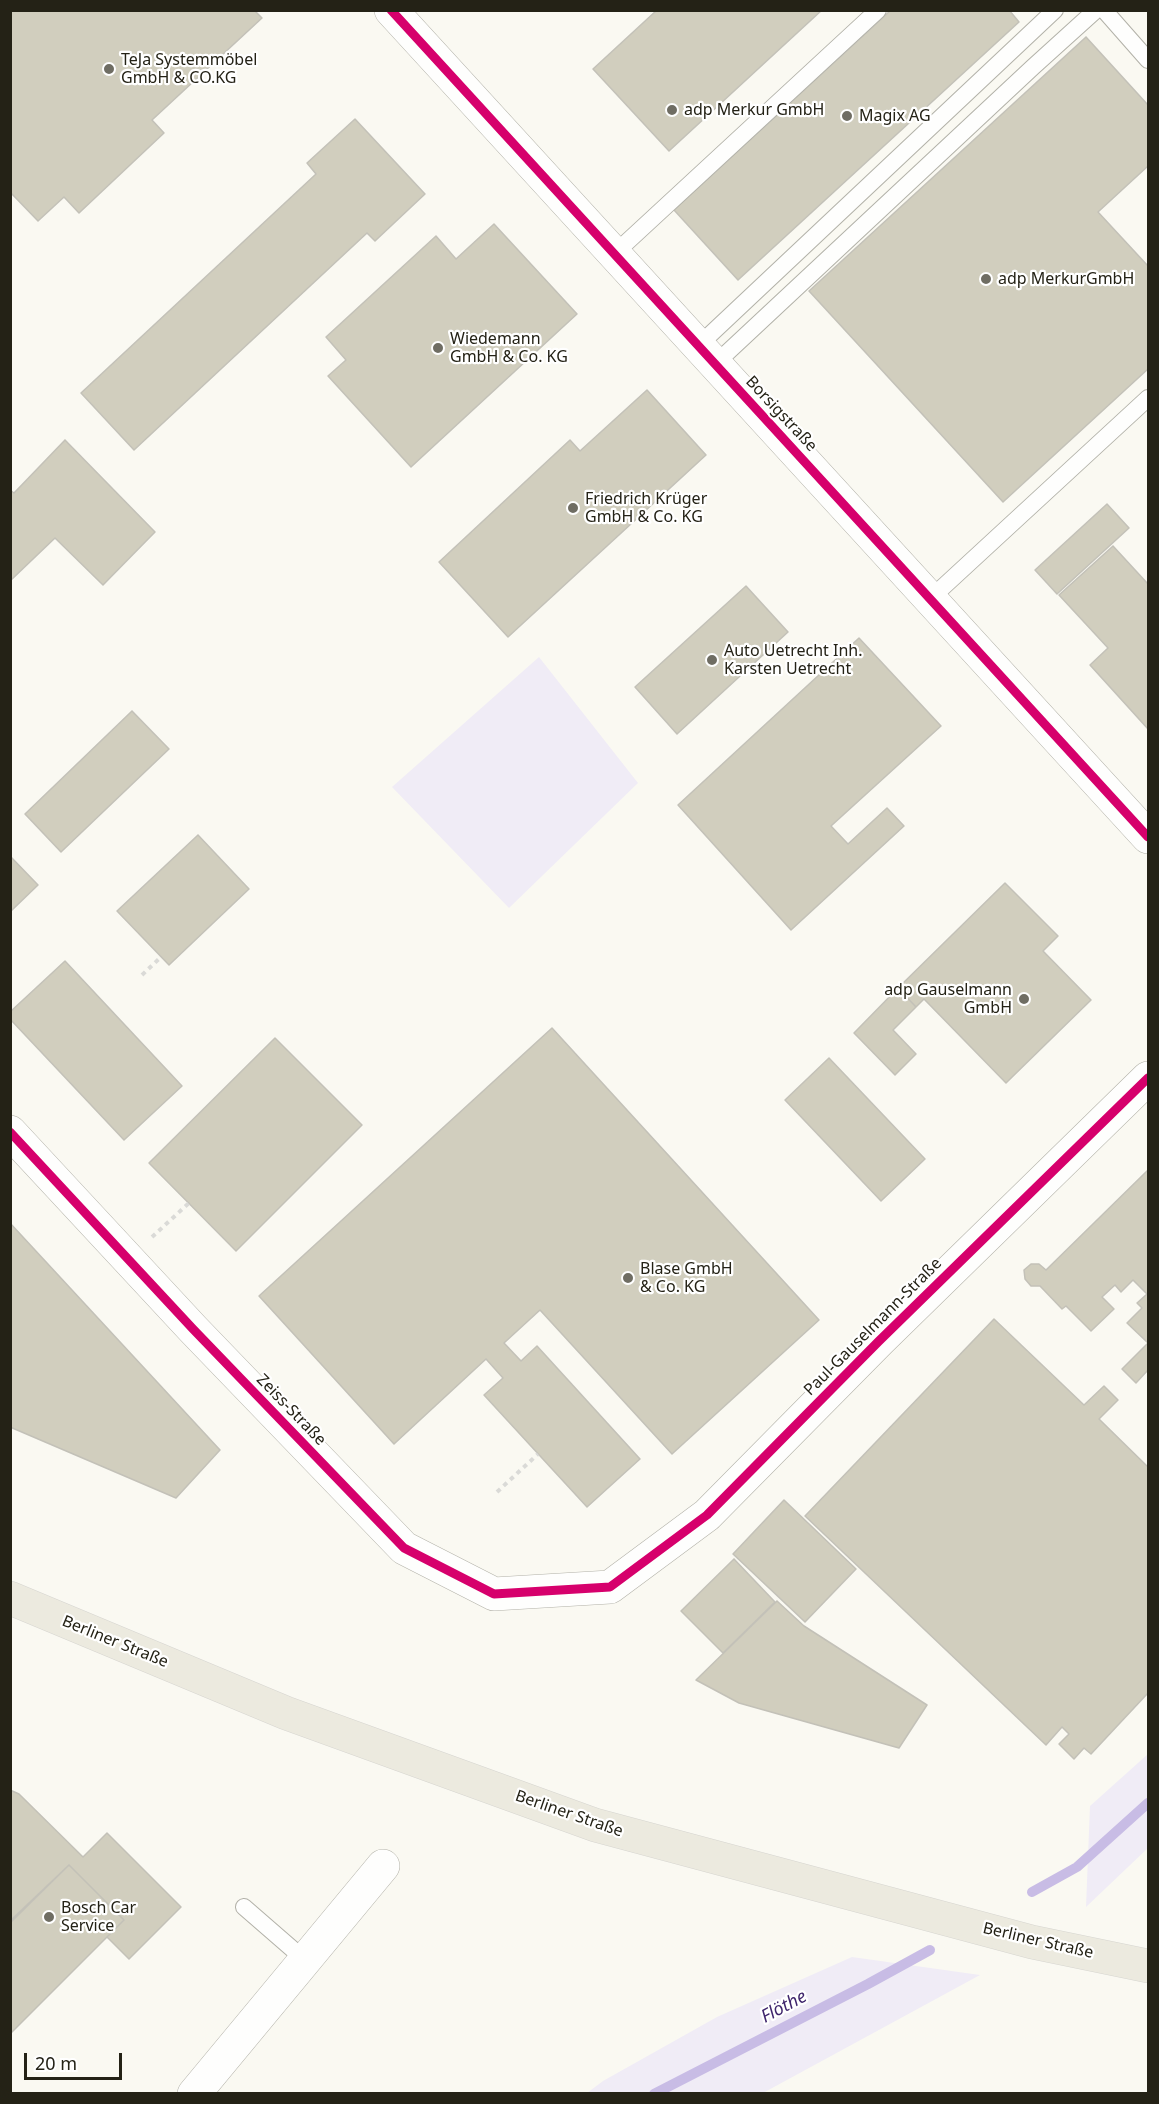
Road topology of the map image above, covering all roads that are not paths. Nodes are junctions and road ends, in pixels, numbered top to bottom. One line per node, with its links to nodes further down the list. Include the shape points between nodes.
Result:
1 (391, 10): 7 (street, Borsigstraße)
2 (878, 10): 7 (lane)
3 (1055, 10): 8 (lane)
4 (1096, 10): 8 (lane)
5 (1104, 10): 6 (lane)
6 (1149, 60)
7 (614, 254): 8 (street, Borsigstraße)
8 (707, 355): 10 (street, Borsigstraße)
9 (1149, 398): 10 (lane)
10 (930, 599): 11 (street, Borsigstraße)
11 (1149, 837)
12 (1149, 1078): 14 (street, Paul-Gauselmann-Straße, via 707,1515)
13 (10, 1132): 14 (street, Zeiss-Straße, via 404,1548 494,1594)
14 (610, 1587)
15 (10, 1598): 19 (main road, Berliner Straße, via 286,1713 595,1825 1032,1942)
16 (383, 1866): 18 (street)
17 (244, 1907): 18 (lane)
18 (305, 1960): 20 (street)
19 (1149, 1966)
20 (194, 2094)

